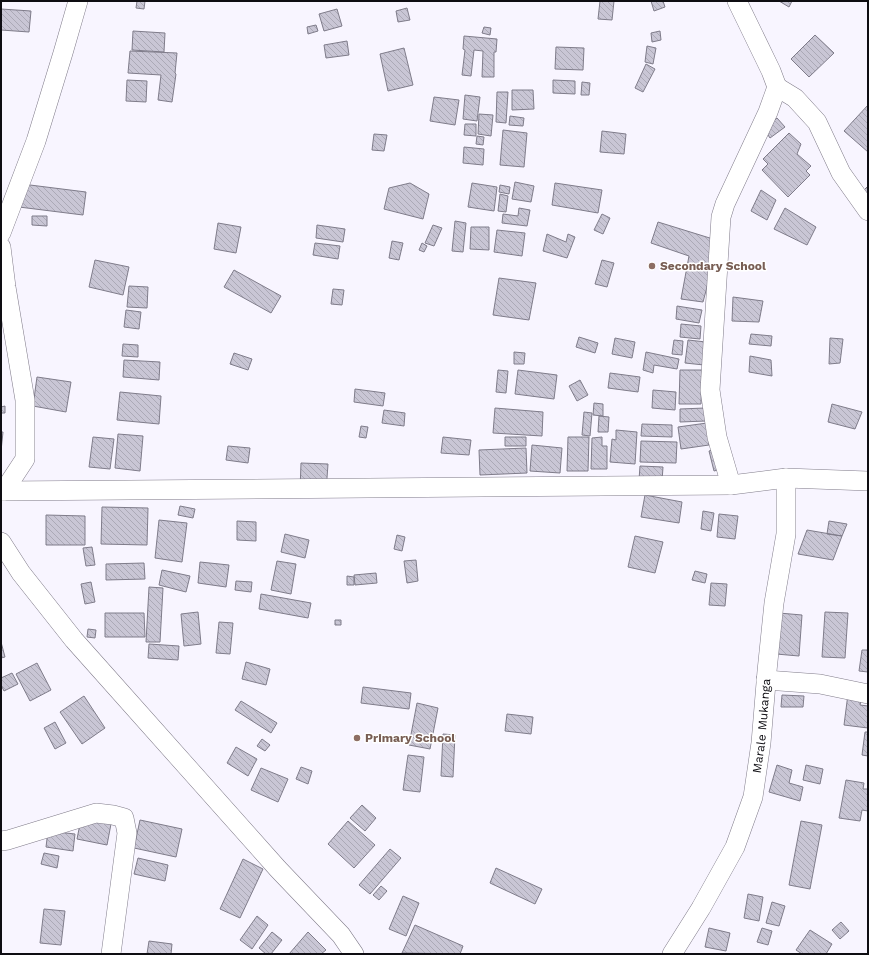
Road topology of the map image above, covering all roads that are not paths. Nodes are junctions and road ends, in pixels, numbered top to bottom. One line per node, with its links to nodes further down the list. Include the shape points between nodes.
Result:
1 (78, 1): 5 (street, via 36,141)
2 (737, 1): 3 (street, via 771,71)
3 (776, 87): 4 (street, via 795,98 817,122 841,173); 9 (street, via 768,112 721,217 710,390 717,437)
4 (868, 211)
5 (1, 233)
6 (1, 247): 10 (street, via 25,407 25,459)
7 (786, 478): 8 (street); 9 (street); 12 (street, Marale Mukanga, via 786,534 774,603)
8 (868, 481)
9 (731, 485): 10 (street)
10 (2, 491)
11 (1, 542): 16 (street, via 21,573 74,640 273,864 341,935)
12 (766, 680): 13 (street, via 820,684); 17 (street, Marale Mukanga, via 753,797 735,847)
13 (868, 694)
14 (1, 841): 15 (street, via 96,813 113,814 124,818 128,833)
15 (111, 954)
16 (354, 954)
17 (672, 954)

